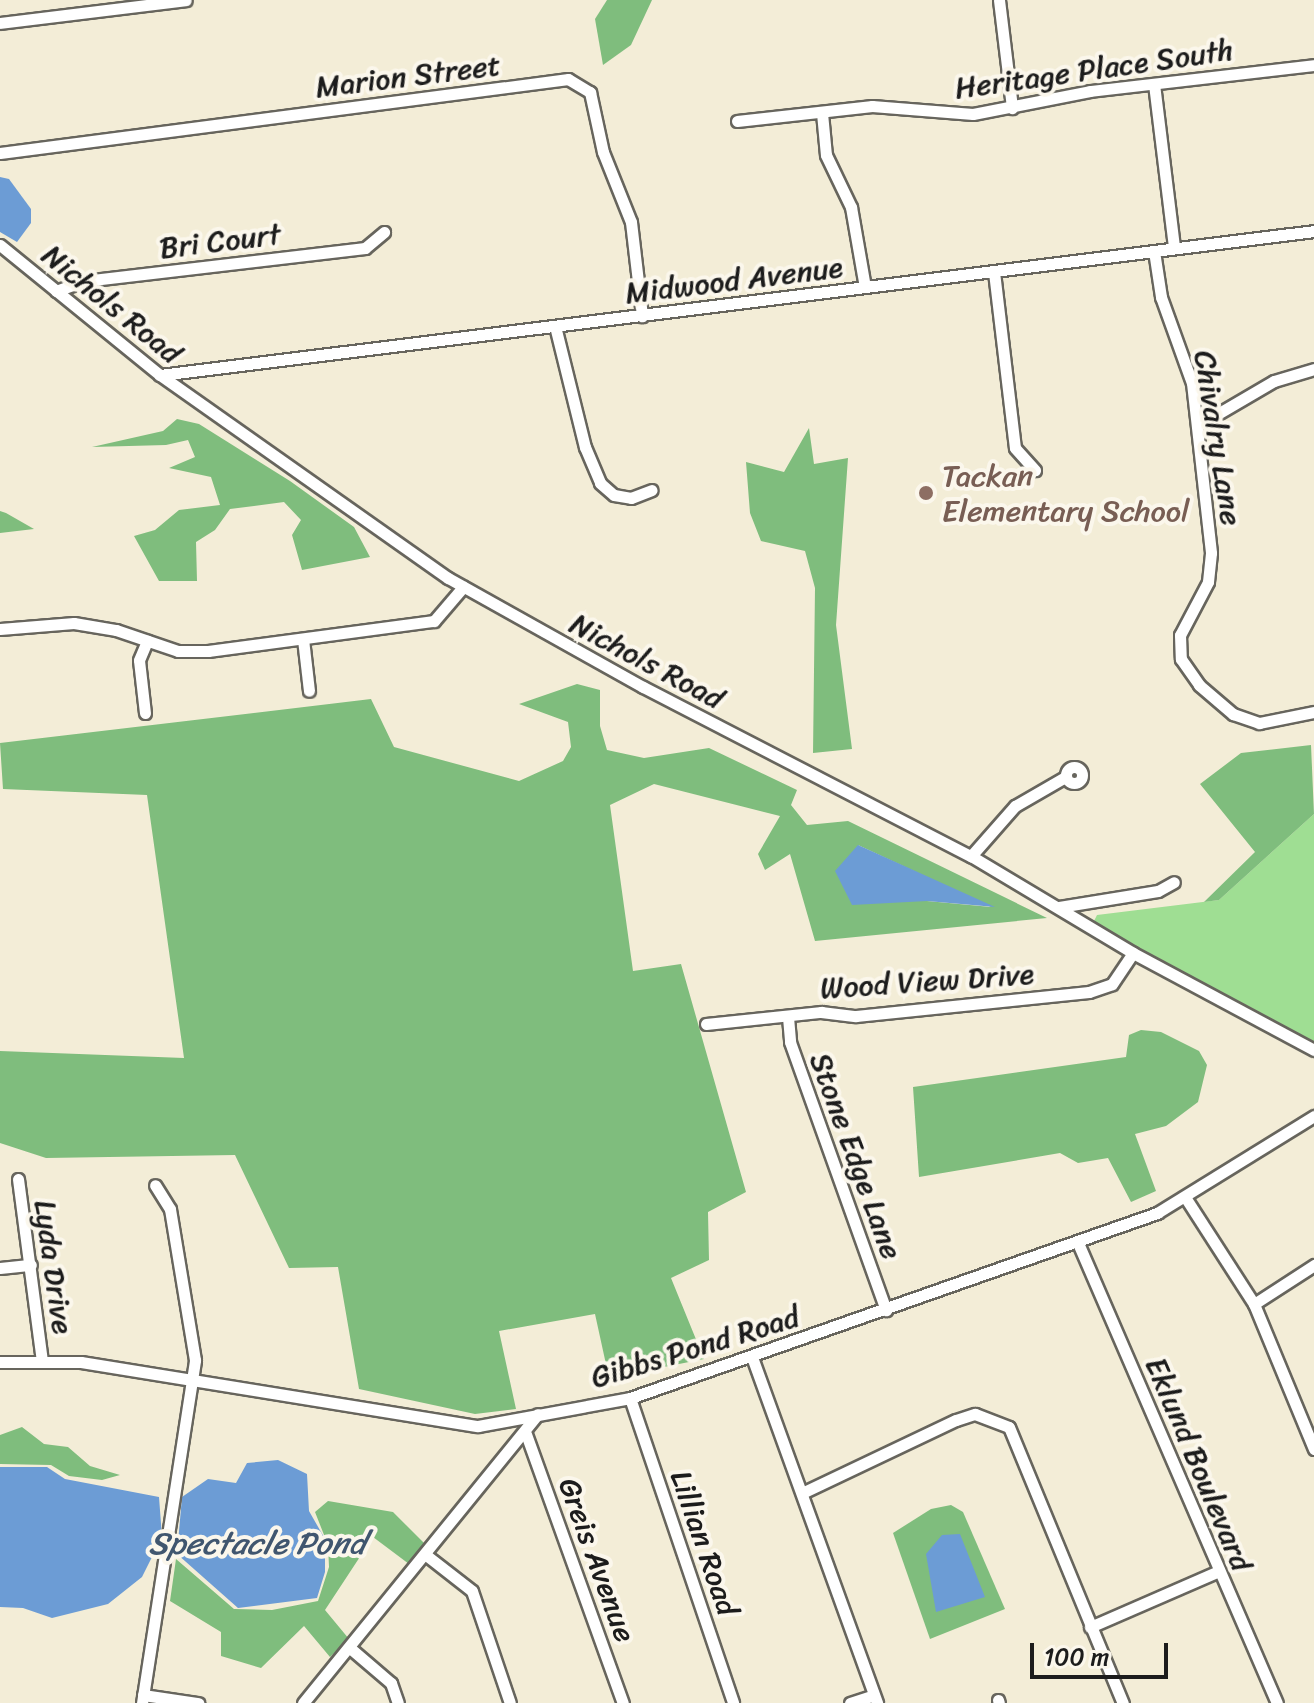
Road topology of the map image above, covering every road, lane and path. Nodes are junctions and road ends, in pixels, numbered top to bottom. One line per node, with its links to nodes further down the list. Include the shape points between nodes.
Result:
1 (186, 0): 3 (street)
2 (999, 0): 6 (street)
3 (0, 23)
4 (1314, 65): 5 (street, Heritage Place South)
5 (1154, 84): 6 (street, Heritage Place South); 13 (street)
6 (1012, 108): 7 (street, Heritage Place South, via 973,114 872,106)
7 (822, 113): 8 (street, Heritage Place South); 16 (street, via 826,155 851,207)
8 (737, 121)
9 (0, 153): 18 (street, Marion Street, via 568,79 590,92 603,152 631,222)
10 (1314, 231): 13 (street, Midwood Avenue)
11 (384, 232): 17 (street, Bri Court, via 365,248 84,281)
12 (0, 245): 17 (street, Nichols Road)
13 (1174, 248): 14 (street, Midwood Avenue)
14 (1154, 251): 15 (street, Midwood Avenue); 22 (street, Chivalry Lane, via 1161,297 1185,357)
15 (994, 272): 16 (street, Midwood Avenue); 23 (street, via 1015,448)
16 (865, 287): 18 (street, Midwood Avenue)
17 (56, 291): 21 (street, Nichols Road)
18 (642, 316): 19 (street, Midwood Avenue)
19 (555, 326): 21 (street, Midwood Avenue); 24 (street, via 585,447 600,483 614,495 631,498)
20 (1314, 369): 22 (street, via 1274,381)
21 (160, 375): 25 (street, Nichols Road)
22 (1197, 426): 30 (street, Chivalry Lane, via 1211,553 1208,582 1180,635 1181,659 1199,685 1233,714 1259,723)
23 (1035, 470)
24 (652, 490)
25 (463, 587): 27 (street, via 434,621); 33 (street, Nichols Road, via 643,687)
26 (0, 629): 28 (street, via 74,623)
27 (303, 639): 28 (street, via 208,651 178,651); 29 (street)
28 (147, 641): 31 (street, via 139,660)
29 (309, 691)
30 (1314, 712)
31 (145, 713)
32 (1065, 777): 33 (street, via 1015,806)
33 (971, 856): 35 (street, Nichols Road)
34 (1174, 882): 35 (street, via 1158,891)
35 (1059, 907): 36 (street, Nichols Road)
36 (1133, 953): 37 (street, Wood View Drive, via 1112,984 1089,992 856,1016 821,1012); 39 (street, Nichols Road)
37 (788, 1017): 38 (street, Wood View Drive); 49 (street, Stone Edge Lane, via 790,1042)
38 (706, 1024)
39 (1314, 1050)
40 (1314, 1116): 43 (street, Gibbs Pond Road)
41 (18, 1179): 45 (street, Lyda Drive)
42 (155, 1185): 53 (street, via 170,1209 187,1294)
43 (1185, 1197): 44 (street, Gibbs Pond Road); 48 (street)
44 (1078, 1243): 49 (street, Gibbs Pond Road); 60 (street, Eklund Boulevard)
45 (31, 1265): 47 (street); 51 (street, Lyda Drive)
46 (1314, 1265): 48 (street)
47 (0, 1268)
48 (1254, 1304): 57 (street)
49 (886, 1310): 50 (street, Gibbs Pond Road)
50 (752, 1357): 54 (street, Gibbs Pond Road); 58 (street)
51 (42, 1361): 52 (street, Gibbs Pond Road); 53 (street, Gibbs Pond Road, via 81,1362)
52 (0, 1362)
53 (193, 1381): 55 (street, Gibbs Pond Road, via 478,1426); 63 (street)
54 (630, 1398): 55 (street, Gibbs Pond Road); 70 (street, Lillian Road)
55 (538, 1414): 56 (street)
56 (526, 1434): 59 (street); 69 (street, Greis Avenue)
57 (1314, 1449)
58 (802, 1493): 61 (street, via 956,1420 975,1414 992,1417 1009,1427); 64 (street)
59 (426, 1555): 62 (street); 68 (street, via 472,1591)
60 (1219, 1571): 61 (street); 73 (street, Eklund Boulevard)
61 (1090, 1627): 72 (street)
62 (350, 1648): 66 (street); 67 (street, via 391,1683)
63 (142, 1699): 65 (street)
64 (876, 1699): 71 (street)
65 (198, 1703)
66 (303, 1703)
67 (398, 1703)
68 (510, 1703)
69 (623, 1703)
70 (733, 1703)
71 (850, 1703)
72 (1123, 1703)
73 (1277, 1703)

